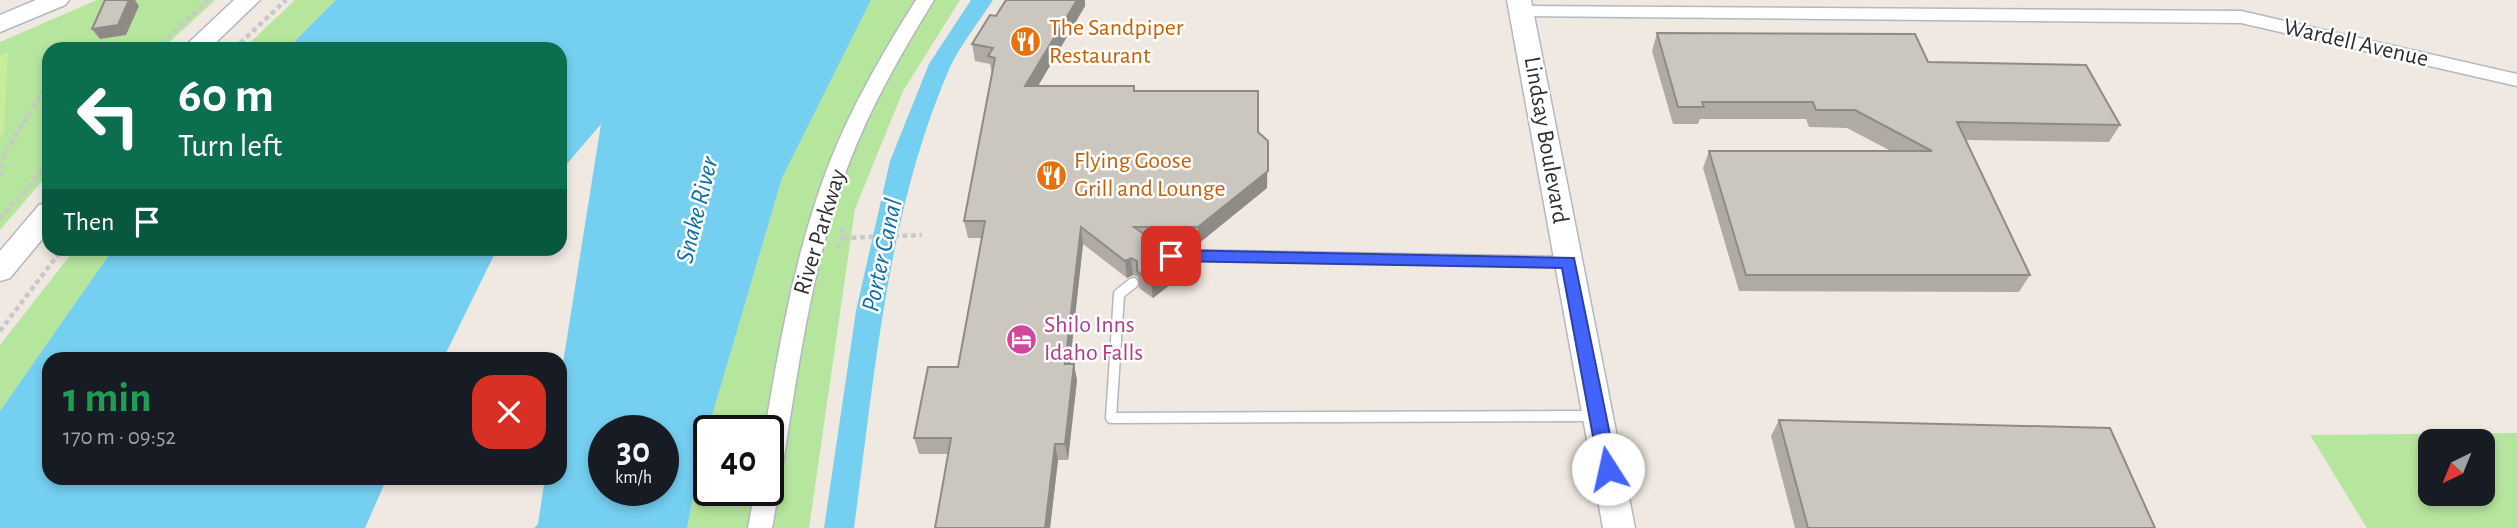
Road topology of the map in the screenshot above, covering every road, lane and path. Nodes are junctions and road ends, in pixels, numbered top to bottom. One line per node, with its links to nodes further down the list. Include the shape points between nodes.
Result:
1 (57, 0): 7 (street)
2 (208, 0): 8 (path)
3 (248, 0): 9 (street)
4 (286, 0): 10 (path)
5 (925, 0): 25 (street, River Parkway, via 871,93 833,180 799,302)
6 (1521, 6): 11 (street, Wardell Avenue, via 2241,17); 20 (street, Lindsay Boulevard)
7 (0, 24)
8 (163, 42)
9 (202, 42)
10 (241, 42)
11 (2517, 80)
12 (42, 92): 14 (path, via 5,153)
13 (42, 171): 15 (path)
14 (0, 176)
15 (0, 219)
16 (42, 220): 22 (street)
17 (922, 235): 18 (path)
18 (843, 238)
19 (58, 256): 24 (path)
20 (1569, 262): 21 (lane, via 1171,256); 26 (street, Lindsay Boulevard)
21 (1161, 263)
22 (0, 270)
23 (1133, 283): 26 (lane, via 1119,294 1111,418)
24 (0, 331)
25 (780, 415)
26 (1598, 416): 29 (street, Lindsay Boulevard)
27 (764, 506): 28 (street)
28 (761, 528)
29 (1619, 528)

